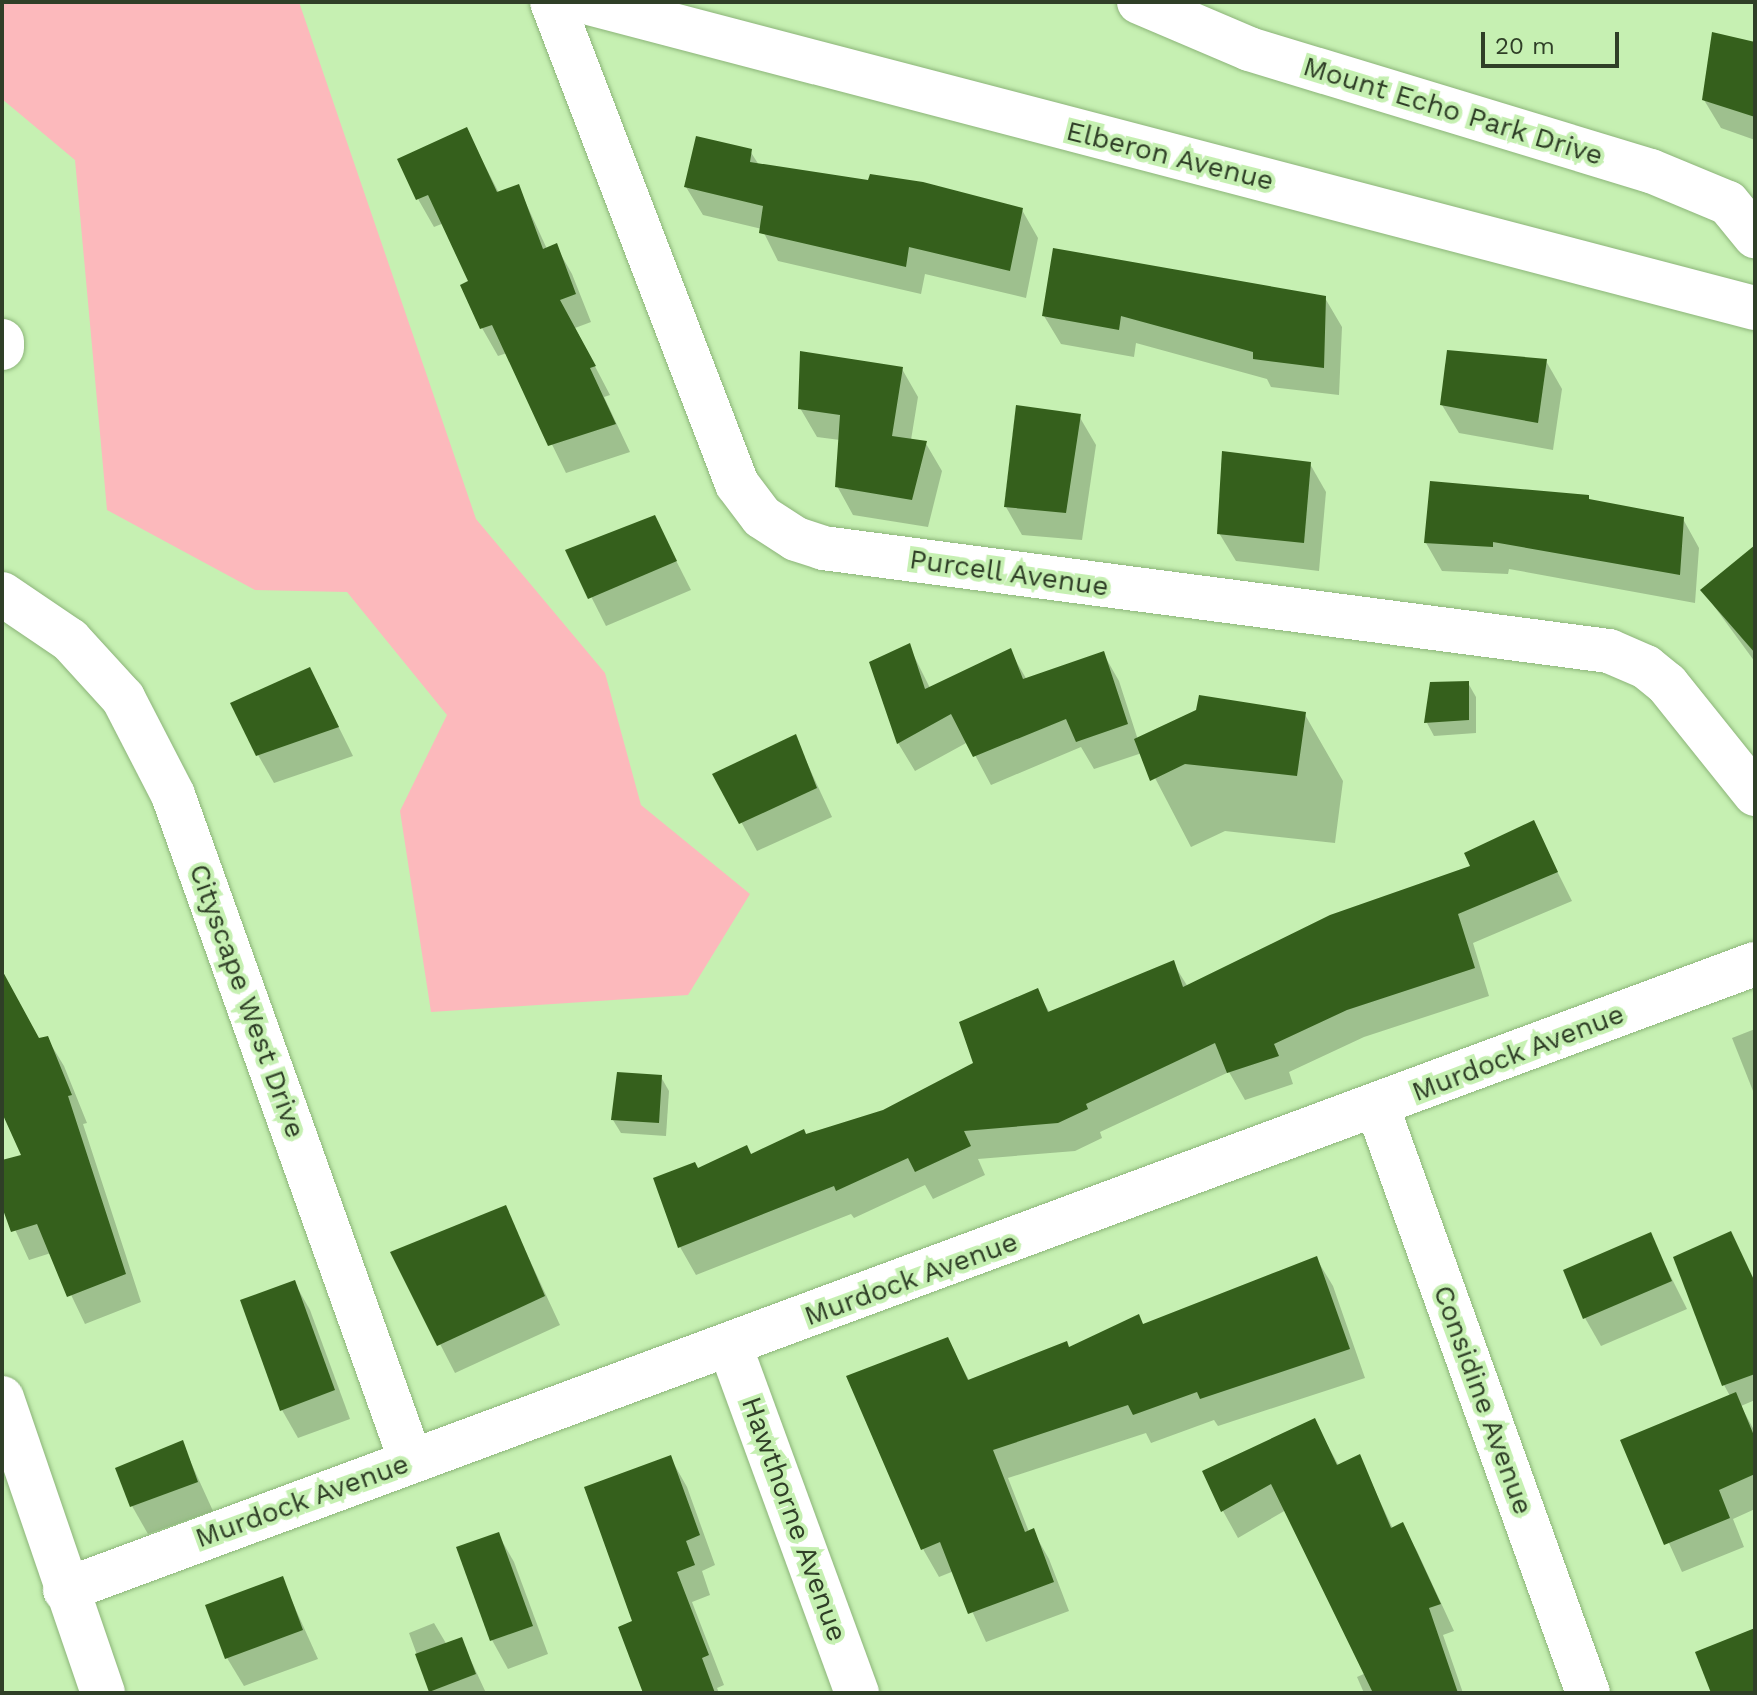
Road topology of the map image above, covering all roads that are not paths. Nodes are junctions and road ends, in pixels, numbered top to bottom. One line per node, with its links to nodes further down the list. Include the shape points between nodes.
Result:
1 (552, 2): 9 (street, Purcell Avenue, via 737,484 762,517 796,539 823,548 1609,651 1646,667 1667,684)
2 (585, 2): 5 (street, Elberon Avenue)
3 (1139, 2): 4 (street, Mount Echo Park Drive, via 1249,49 1651,171 1728,203)
4 (1755, 236)
5 (1755, 308)
6 (2, 341): 7 (street)
7 (2, 348)
8 (2, 594): 14 (street, Cityscape West Drive, via 70,640 123,698 173,795)
9 (1755, 794)
10 (1755, 964): 11 (street, Murdock Avenue)
11 (1377, 1106): 12 (street, Murdock Avenue); 18 (street, Considine Avenue)
12 (730, 1346): 14 (street, Murdock Avenue); 17 (street, Hawthorne Avenue)
13 (2, 1398): 15 (street)
14 (411, 1461): 15 (street, Murdock Avenue)
15 (65, 1590): 16 (street)
16 (103, 1693)
17 (857, 1693)
18 (1588, 1693)

